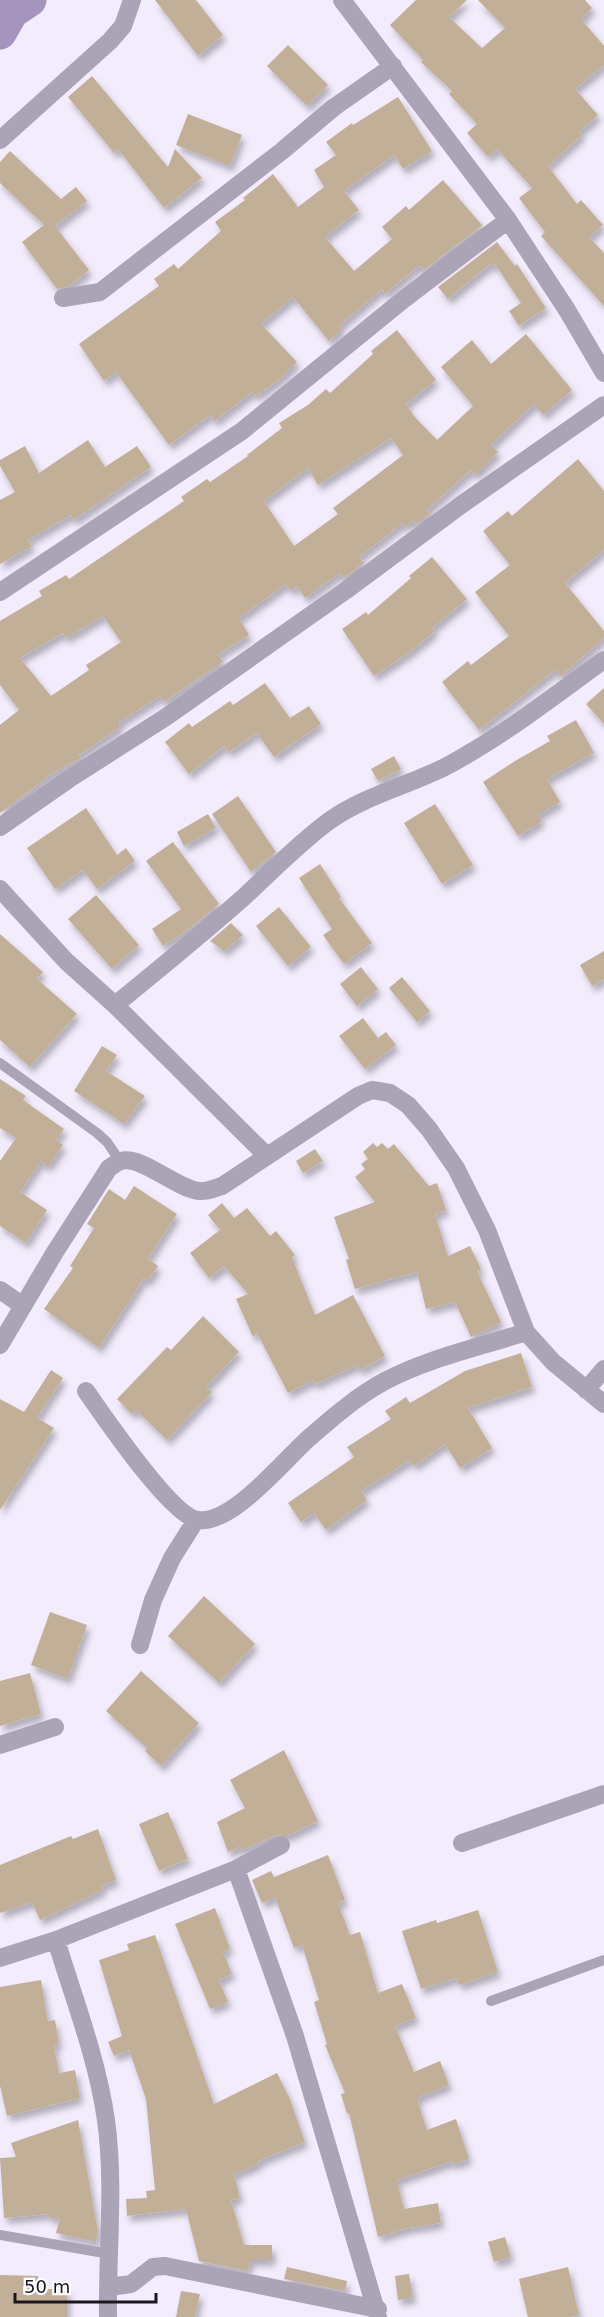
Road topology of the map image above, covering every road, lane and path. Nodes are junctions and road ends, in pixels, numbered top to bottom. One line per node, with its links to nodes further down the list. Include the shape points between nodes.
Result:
1 (132, 0): 4 (street, via 123,26 110,41)
2 (342, 0): 3 (street)
3 (393, 66): 5 (street); 6 (street, via 333,108 100,292)
4 (0, 140)
5 (508, 219): 7 (street); 9 (street, via 242,431)
6 (63, 298)
7 (604, 373)
8 (604, 405): 11 (street, via 166,717)
9 (0, 592)
10 (604, 660): 13 (street, via 510,728 446,766 359,803 330,820 207,930)
11 (0, 827)
12 (0, 889): 13 (street, via 66,961)
13 (115, 1005): 15 (street)
14 (0, 1063): 16 (lane, via 97,1133)
15 (267, 1156): 16 (street, via 222,1186 206,1191 171,1181 130,1160); 19 (street, via 372,1090 390,1093 408,1105 456,1168 487,1230)
16 (120, 1161): 18 (street, via 109,1168)
17 (0, 1290): 18 (street)
18 (23, 1306): 20 (street)
19 (526, 1332): 22 (street); 25 (street, via 384,1381 354,1400 307,1440 259,1489 211,1520)
20 (0, 1345)
21 (604, 1370): 22 (street)
22 (586, 1390): 24 (street)
23 (86, 1391): 25 (street, via 136,1461 175,1504)
24 (604, 1404)
25 (196, 1520): 26 (street, via 172,1558 153,1600)
26 (140, 1645)
27 (55, 1727): 28 (street)
28 (0, 1745)
29 (604, 1794): 30 (street)
30 (462, 1843)
31 (281, 1845): 32 (street)
32 (236, 1869): 33 (street); 40 (street, via 295,2036)
33 (56, 1940): 34 (street); 38 (street, via 81,2018 106,2120)
34 (0, 1958)
35 (604, 1960): 36 (lane)
36 (491, 2001)
37 (0, 2235): 38 (lane)
38 (110, 2254): 39 (street)
39 (109, 2287): 40 (street, via 131,2284 153,2267 165,2266); 41 (street)
40 (378, 2313)
41 (108, 2317)

